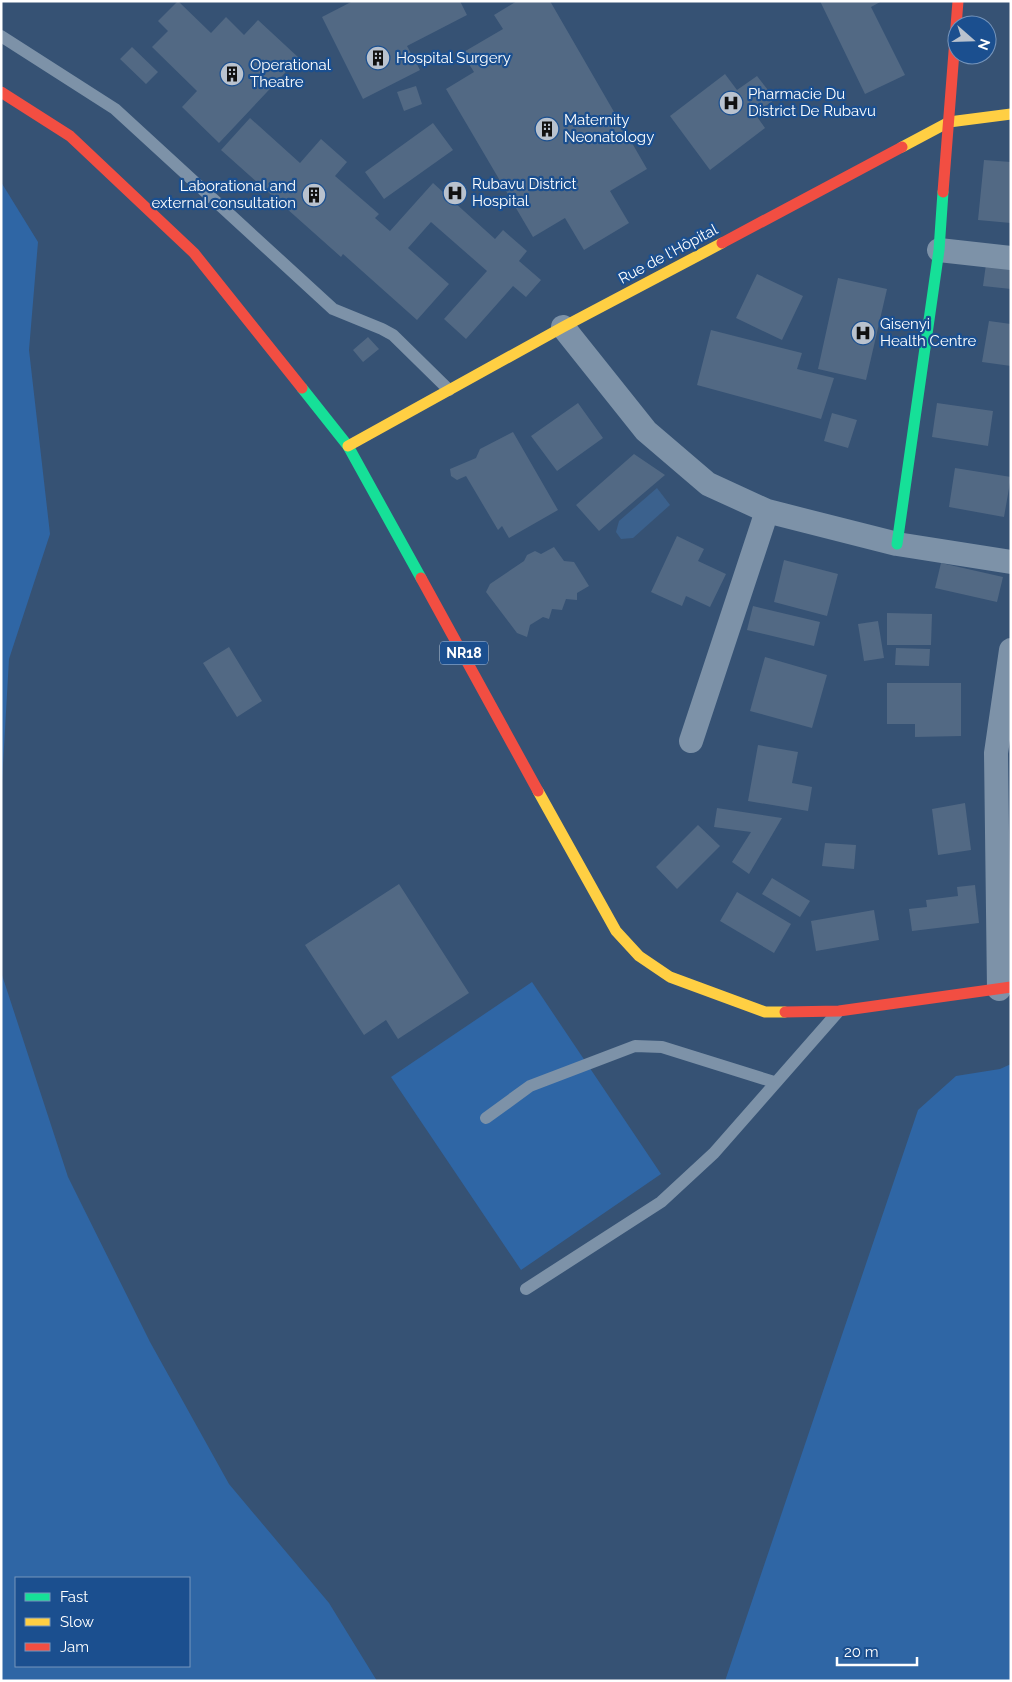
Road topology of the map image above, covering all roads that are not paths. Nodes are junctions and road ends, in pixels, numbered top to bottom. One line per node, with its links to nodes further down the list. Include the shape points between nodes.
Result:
1 (958, 1): 5 (main road)
2 (1, 36): 9 (lane, via 115,109 333,309 393,335)
3 (1, 92): 10 (main road, NR18, via 70,136 194,253)
4 (1011, 114): 5 (main road, Rue de l'Hôpital)
5 (949, 122): 6 (main road); 8 (main road, Rue de l'Hôpital)
6 (939, 250): 7 (street); 12 (main road)
7 (1011, 258)
8 (563, 327): 9 (main road, Rue de l'Hôpital); 11 (street, via 646,431 708,484)
9 (449, 390): 10 (main road, Rue de l'Hôpital)
10 (348, 446): 17 (main road, NR18, via 616,931 639,956 670,977 712,993 765,1012)
11 (768, 511): 12 (street); 15 (street)
12 (897, 544): 13 (street)
13 (1011, 562)
14 (1011, 650): 16 (street, via 996,753)
15 (691, 741)
16 (1005, 988): 17 (main road, NR18)
17 (839, 1011): 18 (lane)
18 (774, 1082): 19 (lane, via 662,1047 635,1046 530,1086); 20 (lane, via 714,1153 661,1202)
19 (486, 1118)
20 (526, 1289)

